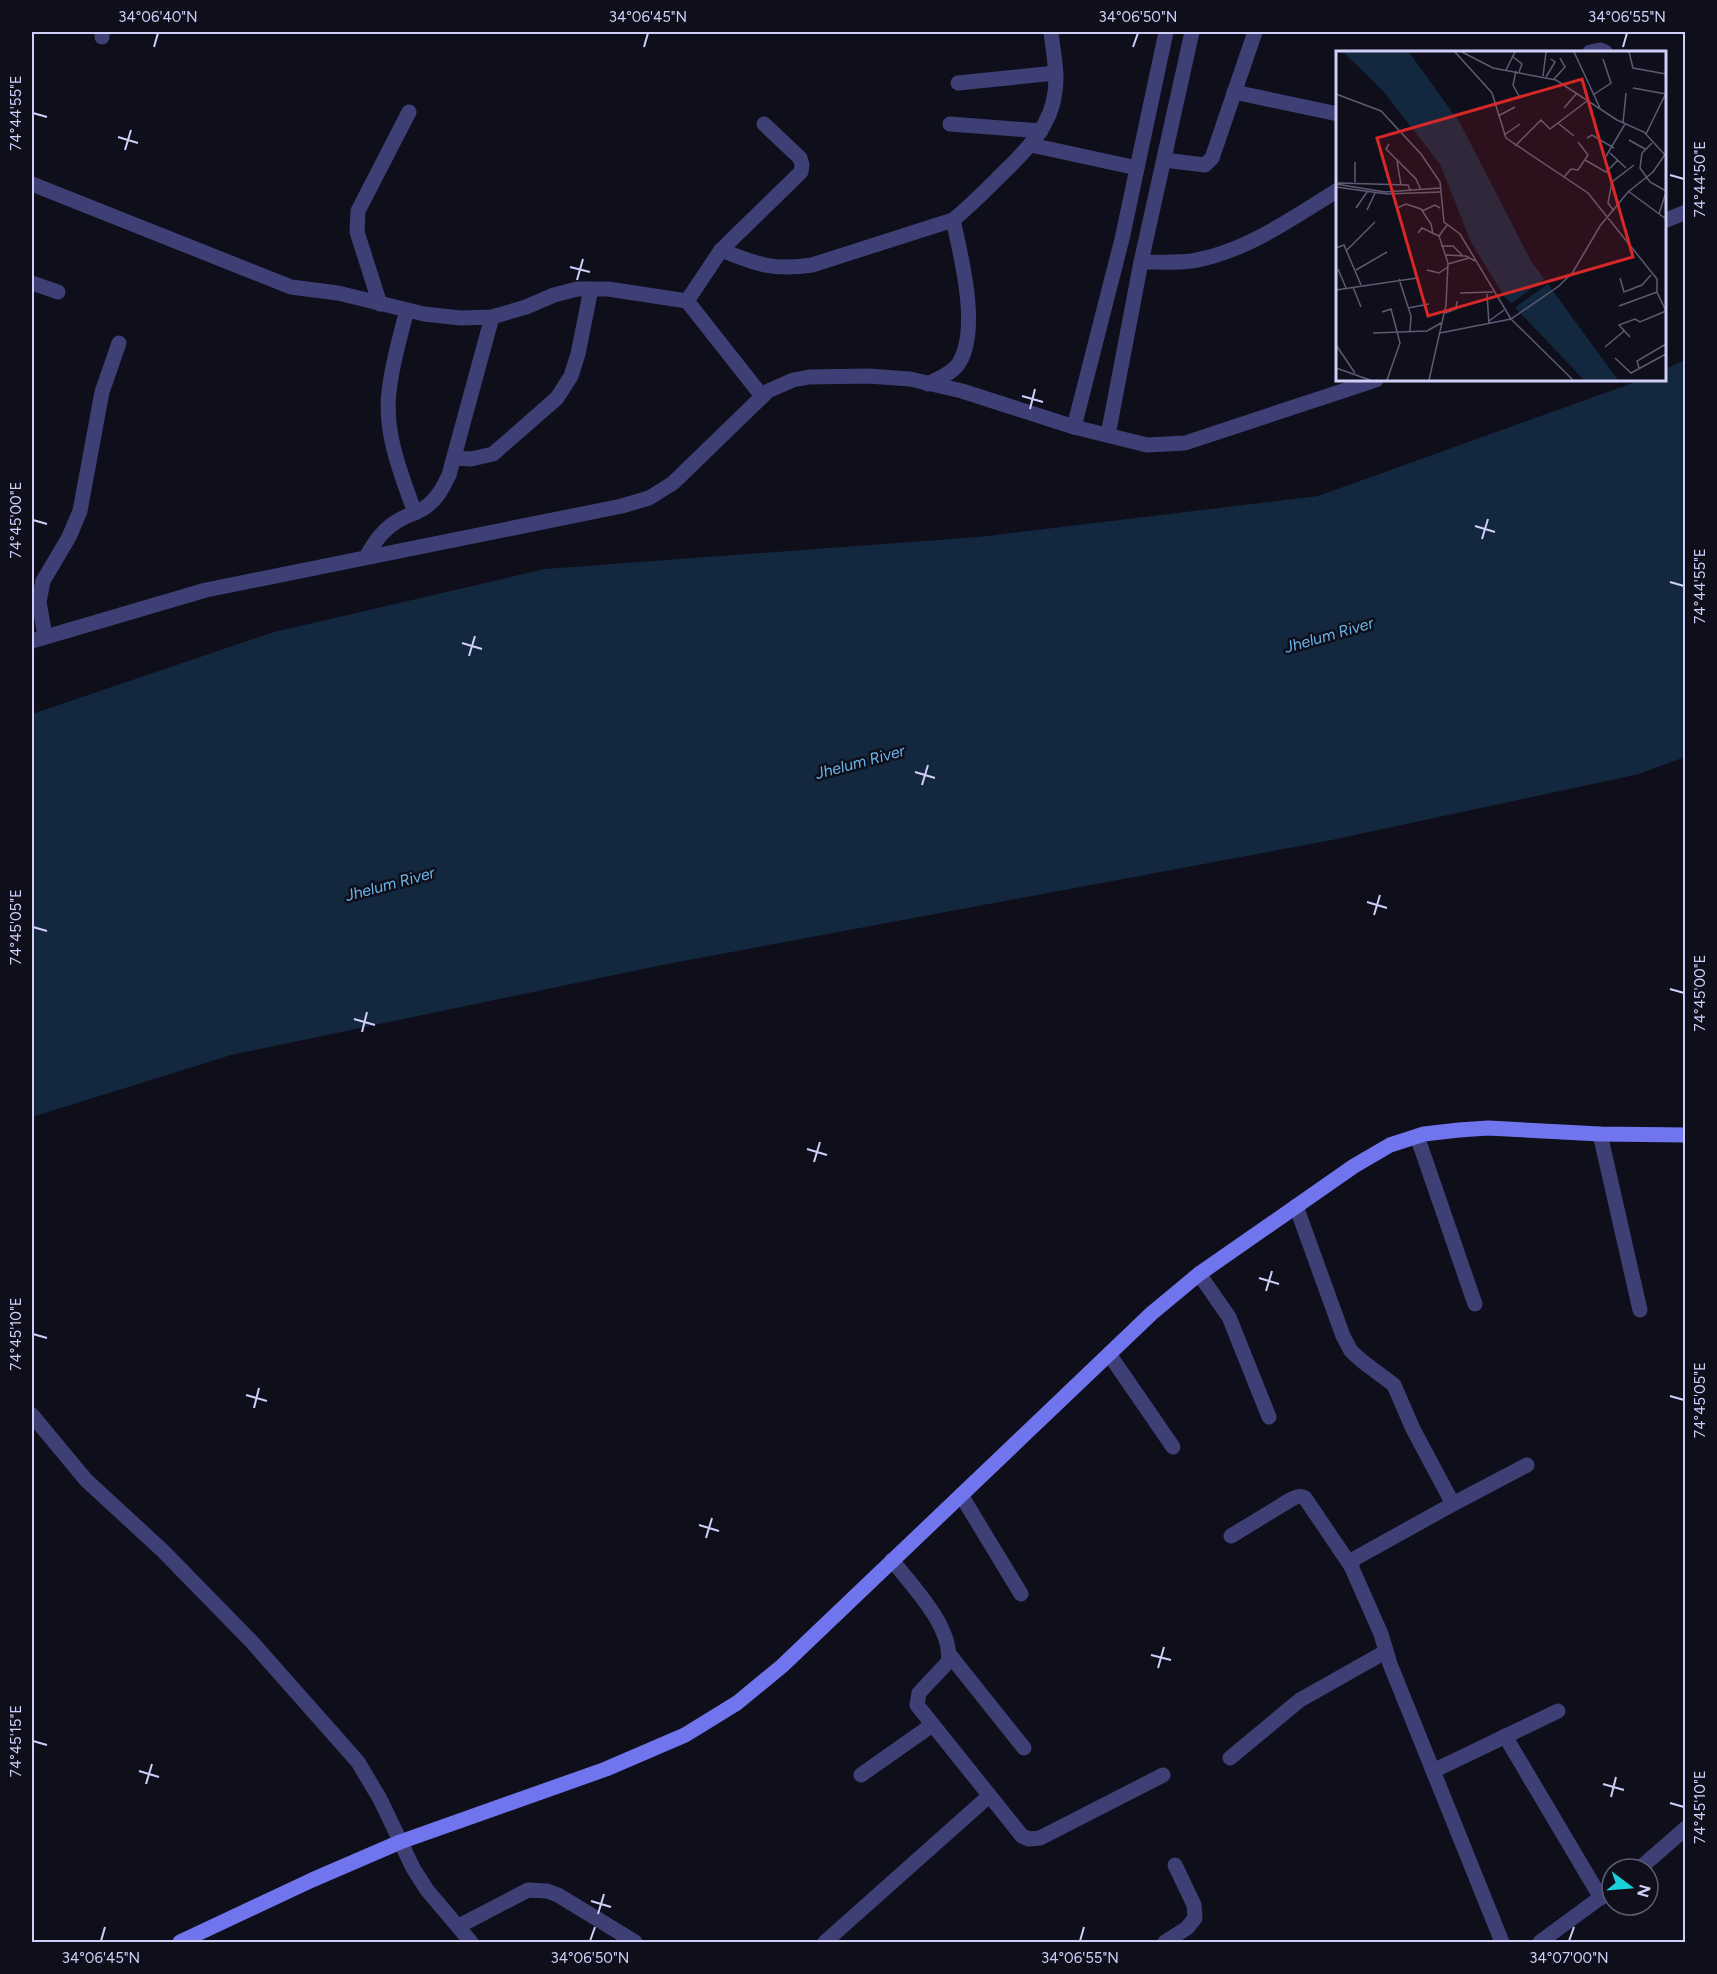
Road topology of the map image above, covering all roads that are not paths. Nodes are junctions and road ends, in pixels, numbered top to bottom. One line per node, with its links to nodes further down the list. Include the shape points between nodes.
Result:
1 (1051, 32): 5 (street)
2 (1167, 32): 15 (street)
3 (1255, 32): 7 (street)
4 (1189, 33): 14 (street)
5 (1056, 73): 6 (street); 12 (street, via 1055,93)
6 (958, 83)
7 (1234, 92): 9 (street); 14 (street, via 1209,163)
8 (409, 112): 27 (street, via 358,211 357,232)
9 (1336, 114)
10 (764, 124): 21 (street, via 800,158 801,172)
11 (950, 124): 12 (street)
12 (1041, 130): 13 (street)
13 (1031, 146): 15 (street); 19 (street)
14 (1164, 160): 22 (street)
15 (1137, 168): 34 (street)
16 (32, 184): 27 (street, via 291,286)
17 (1336, 191): 22 (street, via 1255,241 1230,251 1191,261)
18 (1686, 212): 20 (street)
19 (952, 220): 21 (street, via 792,268 767,267); 32 (street, via 965,275 967,340 952,371)
20 (1666, 221)
21 (721, 250): 26 (street)
22 (1141, 262): 35 (street)
23 (32, 283): 25 (street)
24 (591, 289): 26 (street); 29 (street, via 554,295); 36 (street, via 578,354 571,376 557,398 493,454)
25 (58, 292)
26 (687, 301): 33 (street)
27 (380, 303): 28 (street)
28 (407, 310): 29 (street, via 461,318); 37 (street, via 388,393 390,434)
29 (492, 317): 36 (street)
30 (119, 343): 39 (street, via 102,393 80,511 69,537)
31 (1373, 381): 35 (street, via 1185,443 1147,445)
32 (928, 384): 33 (street, via 868,376 809,377 780,385); 34 (street)
33 (762, 396): 38 (street, via 674,483 649,498)
34 (1078, 428): 35 (street)
35 (1104, 435)
36 (454, 458): 37 (street, via 440,494)
37 (415, 513): 38 (street, via 386,529)
38 (366, 558): 40 (street, via 206,590)
39 (37, 579): 40 (street)
40 (38, 639)
41 (1600, 1134): 42 (street, via 1488,1128); 43 (street); 47 (street)
42 (1417, 1136): 44 (street, via 1390,1145); 46 (street)
43 (1686, 1136)
44 (1296, 1206): 45 (street); 54 (street, via 1343,1336 1351,1351 1394,1386)
45 (1199, 1274): 48 (street); 50 (street, via 1229,1317)
46 (1474, 1304)
47 (1640, 1310)
48 (1109, 1354): 51 (street); 53 (street)
49 (32, 1415): 71 (street, via 86,1480 251,1641 358,1762)
50 (1269, 1417)
51 (1173, 1447)
52 (1527, 1465): 54 (street)
53 (961, 1495): 56 (street); 58 (street)
54 (1453, 1504): 57 (street, via 1354,1559)
55 (1231, 1536): 57 (street, via 1302,1496)
56 (892, 1560): 60 (street, via 940,1626); 71 (street, via 782,1666 737,1703 684,1735 606,1769)
57 (1351, 1566): 59 (street)
58 (1021, 1594)
59 (1385, 1652): 65 (street, via 1311,1692); 66 (street)
60 (949, 1654): 62 (street, via 945,1667 917,1699 920,1711); 64 (street)
61 (1558, 1711): 63 (street)
62 (932, 1725): 68 (street); 69 (street)
63 (1505, 1736): 66 (street); 74 (street)
64 (1024, 1749)
65 (1230, 1758)
66 (1433, 1771): 82 (street)
67 (1163, 1774): 69 (street, via 1040,1838 1022,1836)
68 (861, 1775)
69 (989, 1796): 80 (street)
70 (1686, 1828): 72 (street)
71 (400, 1842): 76 (street, via 428,1890); 77 (street)
72 (1653, 1857)
73 (1175, 1864): 81 (street, via 1194,1905 1195,1918)
74 (1600, 1884)
75 (1600, 1897): 83 (street)
76 (459, 1926): 78 (street); 79 (street, via 537,1889 558,1895)
77 (180, 1942)
78 (471, 1942)
79 (635, 1942)
80 (825, 1942)
81 (1165, 1942)
82 (1502, 1942)
83 (1540, 1942)

